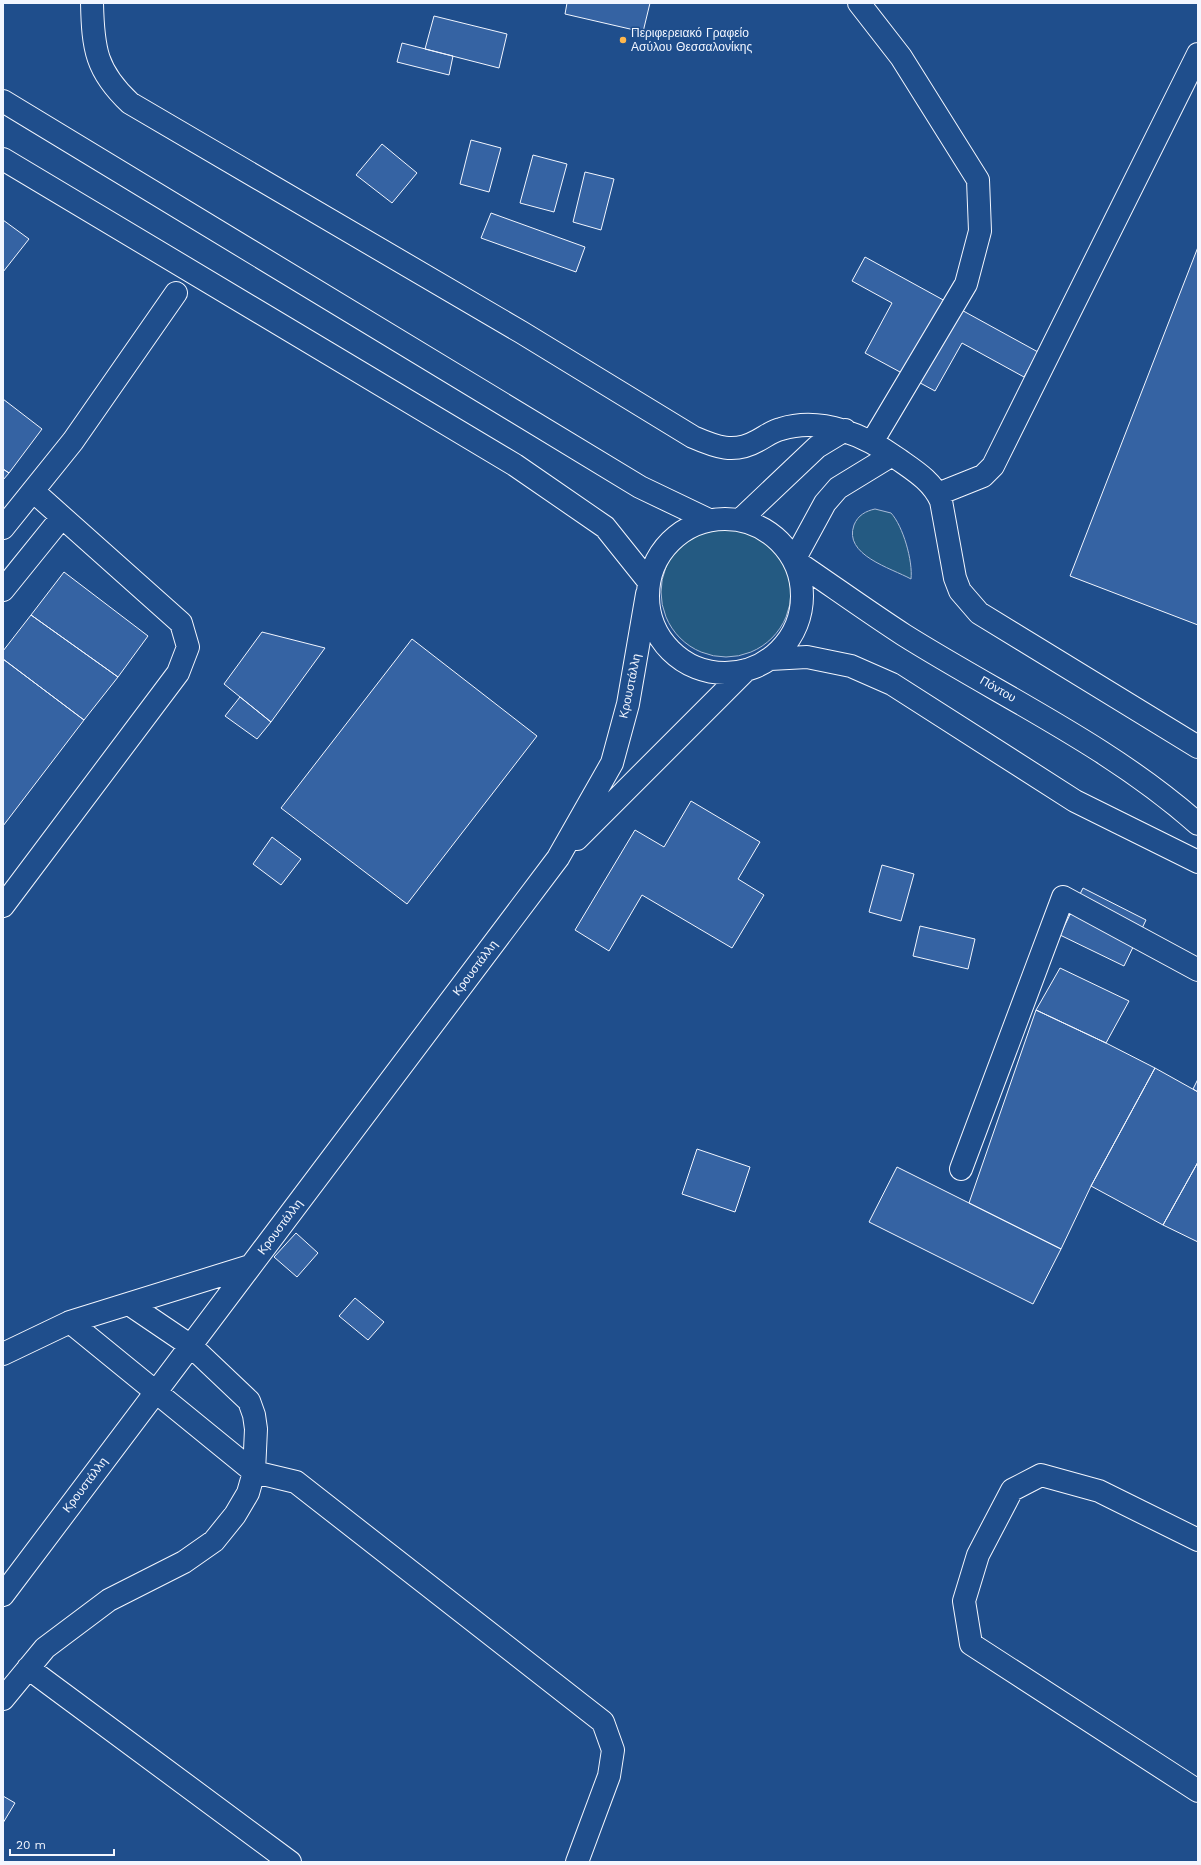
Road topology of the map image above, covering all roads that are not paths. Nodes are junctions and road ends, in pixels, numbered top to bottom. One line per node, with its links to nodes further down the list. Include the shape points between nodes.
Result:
1 (92, 3): 7 (street, via 93,38 104,72 114,88 130,103 514,328 693,437 724,449 742,448 783,428 807,425)
2 (859, 3): 8 (street, via 901,58 978,180 980,231 966,284)
3 (1198, 54): 11 (street, via 993,466 983,476)
4 (6, 101): 13 (street, via 640,487)
5 (3, 160): 17 (street, via 515,465 604,527)
6 (176, 293): 10 (street, via 73,441)
7 (845, 430): 8 (street); 14 (street, via 817,447)
8 (872, 442): 9 (street)
9 (892, 454): 11 (street, via 930,482); 16 (street, via 838,488 825,503)
10 (33, 491): 12 (street); 15 (street)
11 (938, 494): 21 (street, via 955,578 960,592 979,613)
12 (62, 517): 18 (street); 25 (street, via 181,623 188,647 178,674)
13 (709, 520): 14 (street); 17 (street, Κρουστάλλη, via 681,532 670,542 660,554)
14 (740, 520): 16 (street, via 756,525 771,534)
15 (3, 528)
16 (794, 560): 19 (street, via 801,581 802,603 797,625 786,644); 22 (street, Πόντου, via 904,635 1067,730 1176,805)
17 (648, 588): 20 (street, via 650,616 658,635 672,652 694,667 720,673); 23 (street, Κρουστάλλη, via 628,704 612,763)
18 (3, 590)
19 (770, 659): 20 (street); 24 (street, via 807,657 844,664 892,684 1075,800)
20 (746, 670): 23 (street, Κρουστάλλη)
21 (1198, 747)
22 (1198, 824)
23 (558, 858): 28 (street, Κρουστάλλη)
24 (1198, 862)
25 (3, 906)
26 (1198, 970): 27 (street, via 1063,897)
27 (961, 1170)
28 (250, 1266): 29 (street); 31 (street, Κρουστάλλη)
29 (129, 1304): 30 (street); 31 (street)
30 (70, 1322): 32 (street); 33 (street)
31 (191, 1346): 33 (street, Κρουστάλλη); 34 (street, via 249,1401 256,1429)
32 (3, 1354)
33 (156, 1392): 34 (street); 36 (street, Κρουστάλλη)
34 (254, 1472): 37 (street, via 248,1493 235,1515 214,1541 184,1562 109,1600 44,1648); 41 (street, via 296,1482 602,1722 613,1750 609,1776)
35 (1198, 1540): 39 (street, via 1099,1491 1041,1475 1012,1490 978,1555 964,1601 971,1644)
36 (3, 1596)
37 (28, 1668): 38 (street); 40 (street)
38 (3, 1699)
39 (1198, 1791)
40 (290, 1862)
41 (577, 1862)

